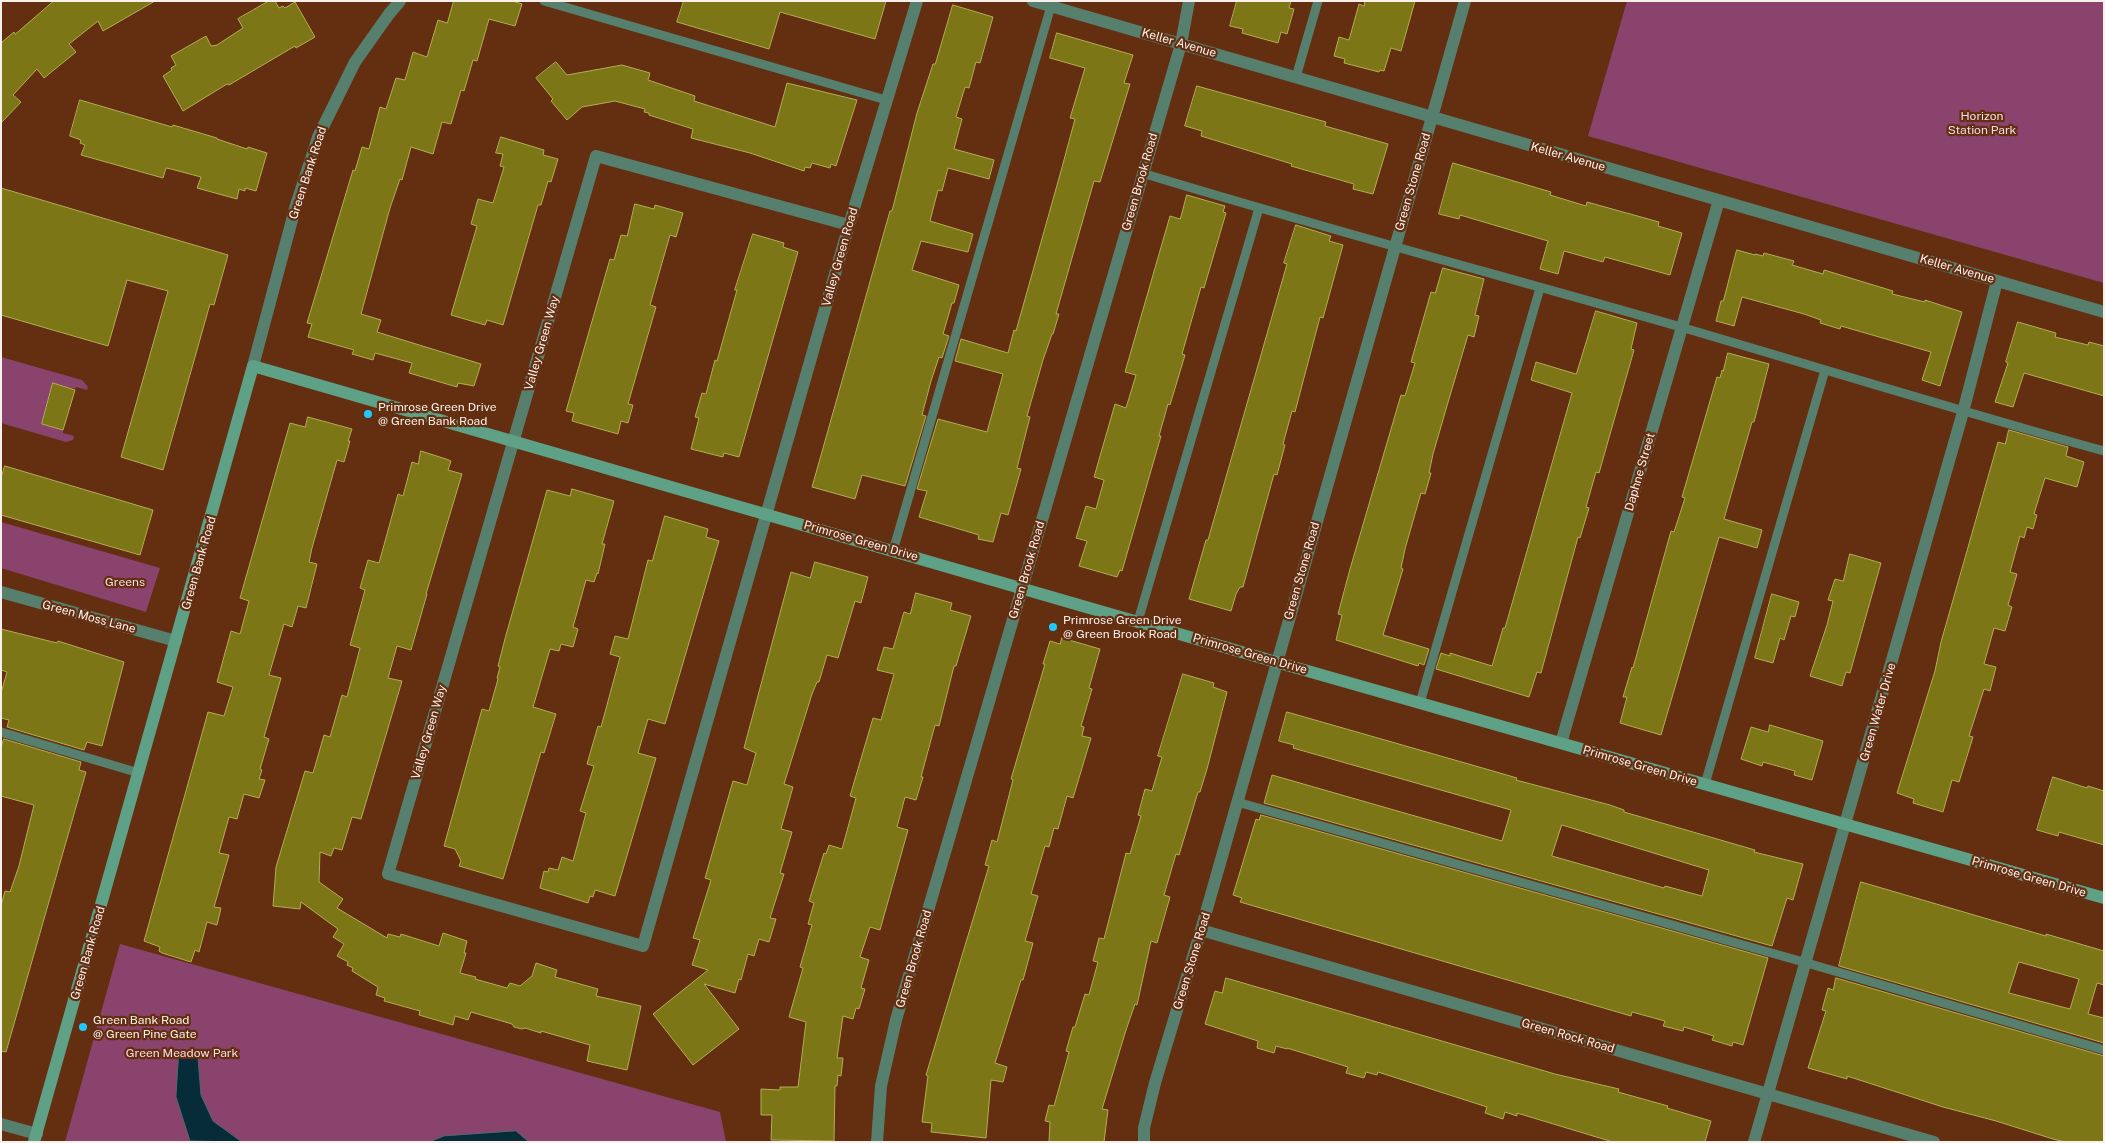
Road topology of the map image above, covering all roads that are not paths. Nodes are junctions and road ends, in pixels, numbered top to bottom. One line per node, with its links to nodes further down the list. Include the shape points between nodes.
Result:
1 (400, 1): 22 (street, Green Bank Road, via 355,62 318,137 296,205)
2 (544, 1): 11 (lane)
3 (916, 1): 11 (street, Valley Green Road)
4 (1032, 1): 8 (street, Keller Avenue)
5 (1189, 1): 9 (street, Green Brook Road)
6 (1318, 1): 10 (lane)
7 (1465, 1): 12 (street, Green Stone Road)
8 (1051, 6): 9 (street, Keller Avenue); 28 (lane)
9 (1181, 44): 10 (street, Keller Avenue); 13 (street, Green Brook Road)
10 (1296, 78): 12 (street, Keller Avenue)
11 (886, 100): 16 (street, Valley Green Road)
12 (1431, 117): 14 (street, Keller Avenue); 17 (street, Green Stone Road)
13 (1142, 173): 15 (lane); 29 (street, Green Brook Road)
14 (1719, 200): 18 (street, Keller Avenue); 21 (street, Daphne Street)
15 (1259, 208): 17 (lane); 31 (lane)
16 (849, 225): 25 (street, Valley Green Way, via 596,156); 27 (street, Valley Green Road)
17 (1395, 247): 19 (lane); 33 (street, Green Stone Road)
18 (1997, 281): 20 (street, Keller Avenue); 24 (street, Green Water Drive)
19 (1540, 288): 21 (lane); 34 (lane)
20 (2104, 312)
21 (1683, 328): 23 (lane); 36 (street, Daphne Street)
22 (253, 366): 25 (street, Primrose Green Drive); 32 (street, Green Bank Road)
23 (1824, 370): 24 (lane); 38 (lane)
24 (1963, 412): 26 (lane); 40 (street, Green Water Drive)
25 (514, 440): 27 (street, Primrose Green Drive); 27 (street, Valley Green Way, via 388,874 643,946)
26 (2104, 451)
27 (766, 514): 28 (street, Primrose Green Drive)
28 (893, 551): 29 (street, Primrose Green Drive)
29 (1021, 588): 31 (street, Primrose Green Drive); 48 (street, Green Brook Road, via 896,1020 881,1086)
30 (1, 592): 32 (street, Green Moss Lane)
31 (1138, 621): 33 (street, Primrose Green Drive)
32 (176, 641): 37 (street, Green Bank Road)
33 (1276, 662): 34 (street, Primrose Green Drive); 39 (street, Green Stone Road)
34 (1420, 703): 36 (street, Primrose Green Drive)
35 (1, 732): 37 (lane)
36 (1561, 743): 38 (street, Primrose Green Drive)
37 (139, 773): 47 (street, Green Bank Road)
38 (1705, 784): 40 (street, Primrose Green Drive)
39 (1237, 802): 42 (street, Green Stone Road); 43 (lane)
40 (1846, 824): 41 (street, Primrose Green Drive); 43 (street, Green Water Drive)
41 (2104, 898)
42 (1201, 930): 45 (street, Green Rock Road); 49 (street, Green Stone Road, via 1155,1083 1144,1128)
43 (1807, 963): 44 (lane); 45 (street, Green Water Drive)
44 (2104, 1050)
45 (1768, 1094): 50 (street, Green Water Drive); 51 (street, Green Rock Road)
46 (1, 1124): 47 (street)
47 (36, 1138)
48 (877, 1142)
49 (1144, 1142)
50 (1754, 1142)
51 (1934, 1142)

